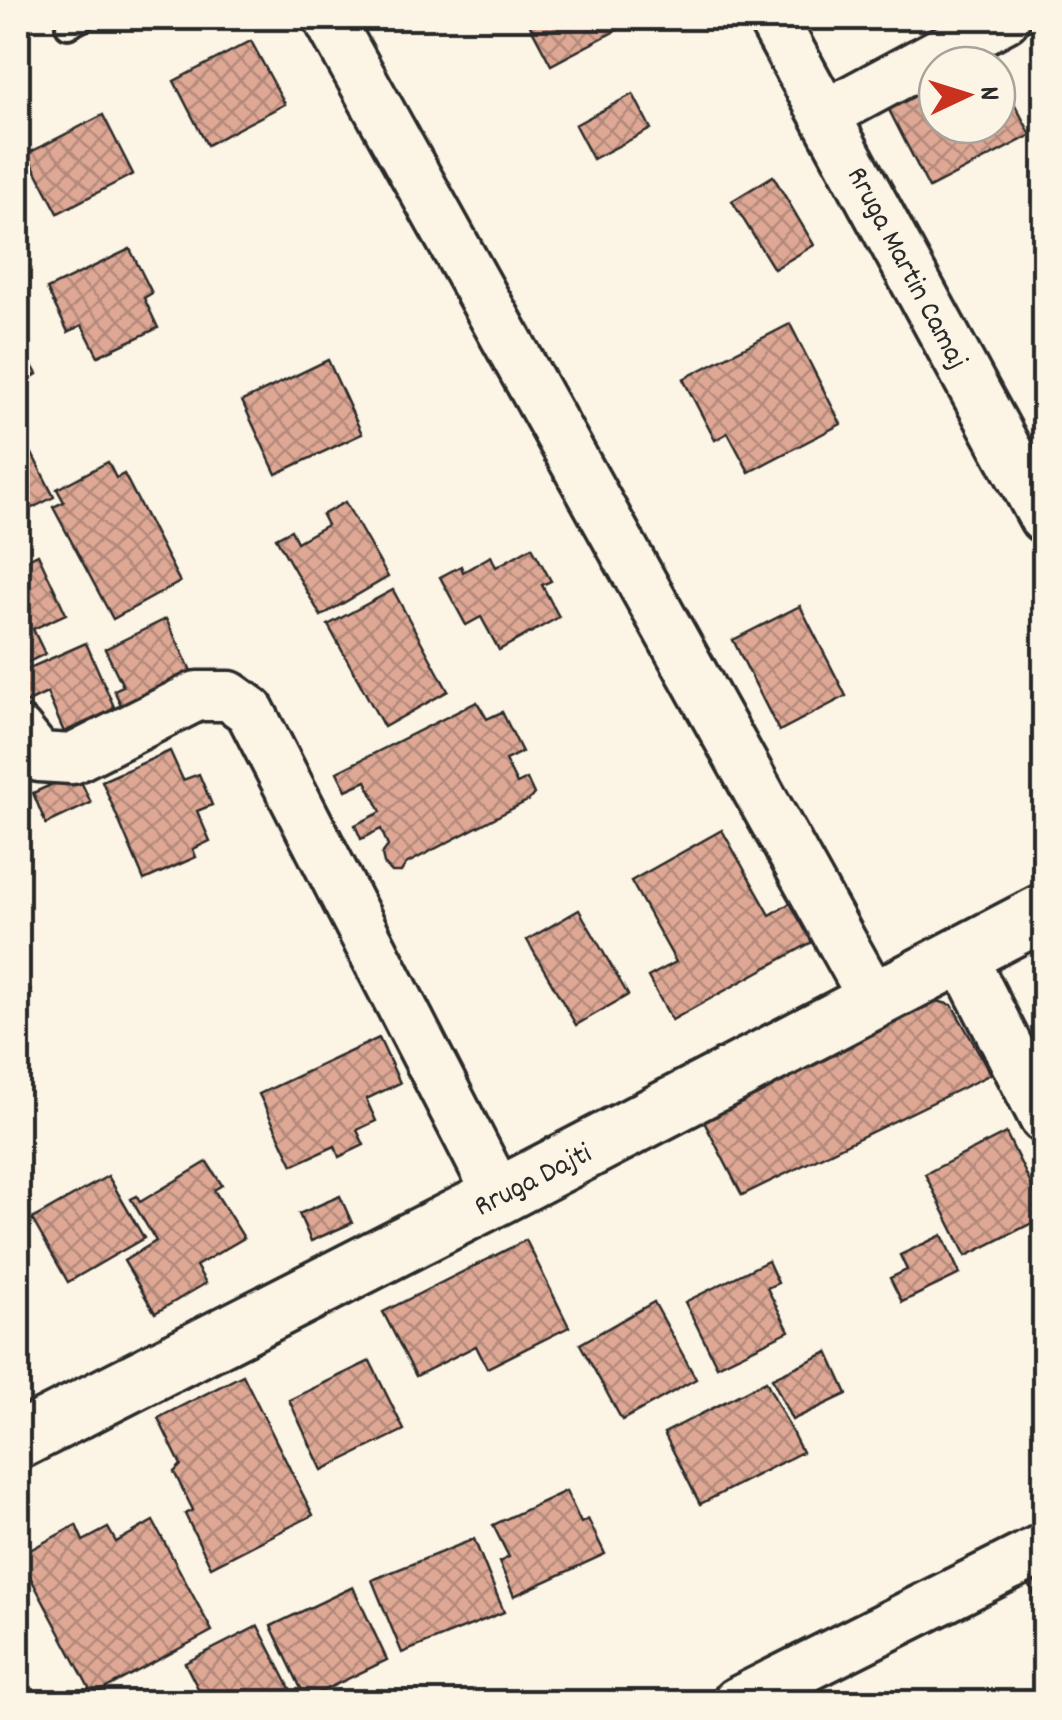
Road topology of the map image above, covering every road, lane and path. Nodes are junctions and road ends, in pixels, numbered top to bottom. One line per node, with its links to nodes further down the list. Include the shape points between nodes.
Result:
1 (328, 18): 9 (street)
2 (772, 18): 4 (street, Rruga Martin Camaj)
3 (1005, 18): 4 (street)
4 (826, 114): 5 (street, Rruga Martin Camaj)
5 (1044, 518)
6 (18, 731): 11 (street, via 39,757 72,760 196,696 229,696 250,710)
7 (1044, 912): 8 (street, Rruga Dajti)
8 (962, 955): 9 (street, Rruga Dajti); 10 (street)
9 (874, 1000): 11 (street, Rruga Dajti)
10 (1044, 1118)
11 (499, 1196): 12 (street, Rruga Dajti)
12 (18, 1441)
13 (1044, 1548): 14 (street)
14 (738, 1702)

